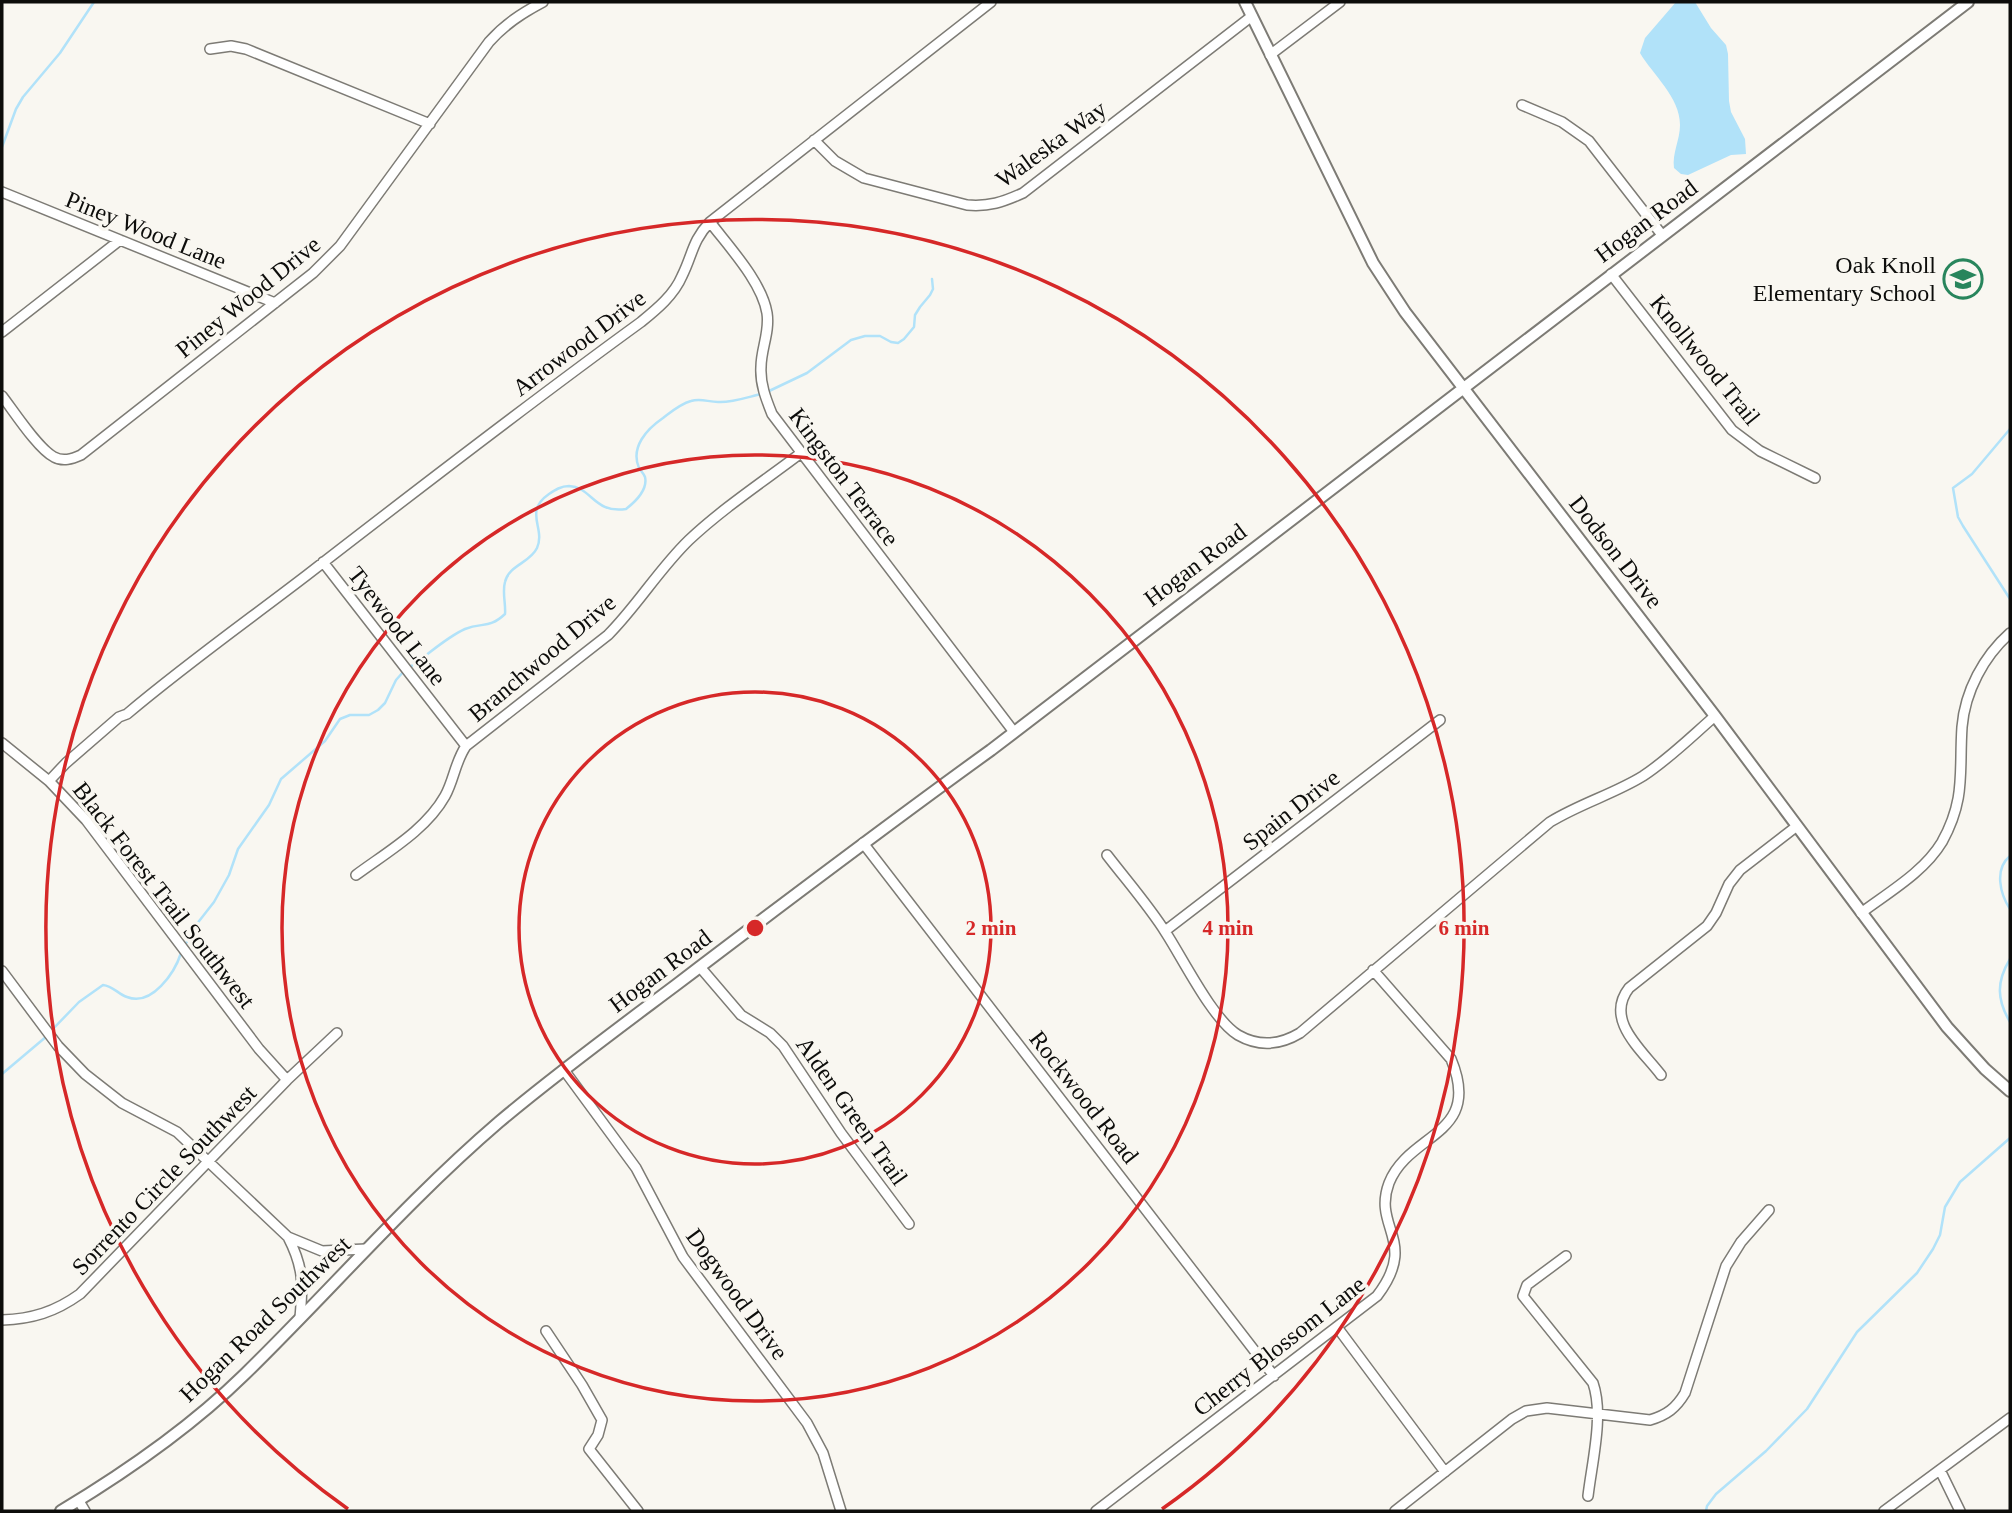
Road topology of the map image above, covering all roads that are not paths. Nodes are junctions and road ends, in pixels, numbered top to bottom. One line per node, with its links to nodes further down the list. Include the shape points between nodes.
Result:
1 (543, 2): 10 (street, Piney Wood Drive, via 502,28 489,42)
2 (991, 2): 11 (street, Arrowood Drive)
3 (1245, 2): 6 (street, Dodson Drive)
4 (1340, 2): 8 (street)
5 (1968, 2): 14 (street, Hogan Road)
6 (1252, 16): 8 (street, Dodson Drive); 11 (street, Waleska Way, via 1023,193 1000,204 967,205 864,178 835,161)
7 (211, 49): 10 (street, via 246,49)
8 (1269, 55): 19 (street, Dodson Drive, via 1373,263)
9 (1522, 106): 14 (street, via 1562,122 1589,141)
10 (430, 124): 17 (street, Piney Wood Drive, via 340,246)
11 (814, 140): 13 (street, Arrowood Drive)
12 (2, 192): 15 (street, Piney Wood Lane)
13 (710, 222): 21 (street, Kingston Terrace, via 763,298 768,324 761,366 763,393 772,414); 23 (street, Arrowood Drive, via 698,235 681,279 664,303)
14 (1662, 235): 16 (street, Hogan Road)
15 (120, 240): 17 (street, Piney Wood Lane); 18 (street)
16 (1611, 274): 19 (street, Hogan Road); 22 (street, Knollwood Trail, via 1732,430 1760,451)
17 (275, 303): 20 (street, Piney Wood Drive, via 69,460 45,451)
18 (2, 332)
19 (1463, 387): 25 (street, Dodson Drive); 27 (street, Hogan Road)
20 (2, 396)
21 (801, 453): 27 (street, Kingston Terrace); 29 (street, Branchwood Drive, via 688,541 608,635)
22 (1815, 478)
23 (323, 562): 29 (street, Tyewood Lane); 30 (street, Arrowood Drive, via 119,717)
24 (2010, 633): 35 (street, via 1991,653 1970,690 1962,726 1960,794 1954,819 1933,855)
25 (1715, 716): 31 (street, Dodson Drive); 38 (street, via 1644,775 1550,822)
26 (1440, 720): 36 (street, Spain Drive)
27 (1014, 732): 32 (street, Hogan Road)
28 (2, 743): 30 (street, Black Forest Trail Southwest)
29 (466, 746): 34 (street, Branchwood Drive, via 435,813)
30 (49, 781): 43 (street, Black Forest Trail Southwest, via 86,820 259,1049)
31 (1797, 826): 35 (street, Dodson Drive); 42 (street, via 1740,870 1707,926 1622,997 1623,1026)
32 (863, 842): 37 (street, Hogan Road); 56 (street, Rockwood Road)
33 (1107, 855): 36 (street)
34 (356, 875)
35 (1861, 913): 44 (street, Dodson Drive, via 1947,1027)
36 (1165, 931): 38 (street, via 1227,1025 1254,1042 1274,1044 1300,1033)
37 (700, 967): 41 (street, Hogan Road); 48 (street, Alden Green Trail, via 741,1015 783,1046)
38 (1373, 970): 54 (street, Cherry Blossom Lane, via 1451,1059 1459,1095 1448,1123 1402,1164 1389,1184 1386,1210 1396,1253 1390,1280)
39 (2, 971): 45 (street, via 85,1074 122,1103 177,1132)
40 (337, 1033): 43 (street, Sorrento Circle Southwest)
41 (564, 1070): 46 (street, Hogan Road); 66 (street, Dogwood Drive, via 636,1168 684,1257 807,1423 823,1453)
42 (1661, 1075)
43 (288, 1080): 45 (street, Sorrento Circle Southwest)
44 (2010, 1091)
45 (210, 1161): 49 (street); 53 (street, Sorrento Circle Southwest, via 80,1294 51,1312)
46 (452, 1166): 50 (street, Hogan Road Southwest)
47 (1769, 1210): 57 (street, via 1727,1266 1677,1406 1650,1420)
48 (909, 1224)
49 (288, 1237): 50 (street, via 322,1251); 52 (street, via 303,1273)
50 (366, 1249): 52 (street, Hogan Road Southwest)
51 (1566, 1256): 57 (street, via 1527,1285 1523,1296 1593,1383)
52 (300, 1318): 62 (street, Hogan Road Southwest, via 201,1414)
53 (2, 1320)
54 (1337, 1327): 56 (street, Cherry Blossom Lane); 60 (street)
55 (546, 1331): 65 (street, via 602,1420 589,1449)
56 (1274, 1376): 67 (street, Cherry Blossom Lane)
57 (1598, 1415): 60 (street, via 1547,1408 1526,1411); 61 (street)
58 (2010, 1418): 59 (street)
59 (1940, 1470): 69 (street); 70 (street)
60 (1445, 1472): 68 (street)
61 (1588, 1496)
62 (79, 1501): 63 (street, Hogan Road Southwest); 64 (street)
63 (61, 1511)
64 (85, 1511)
65 (638, 1511)
66 (841, 1511)
67 (1096, 1511)
68 (1395, 1511)
69 (1884, 1511)
70 (1960, 1511)

